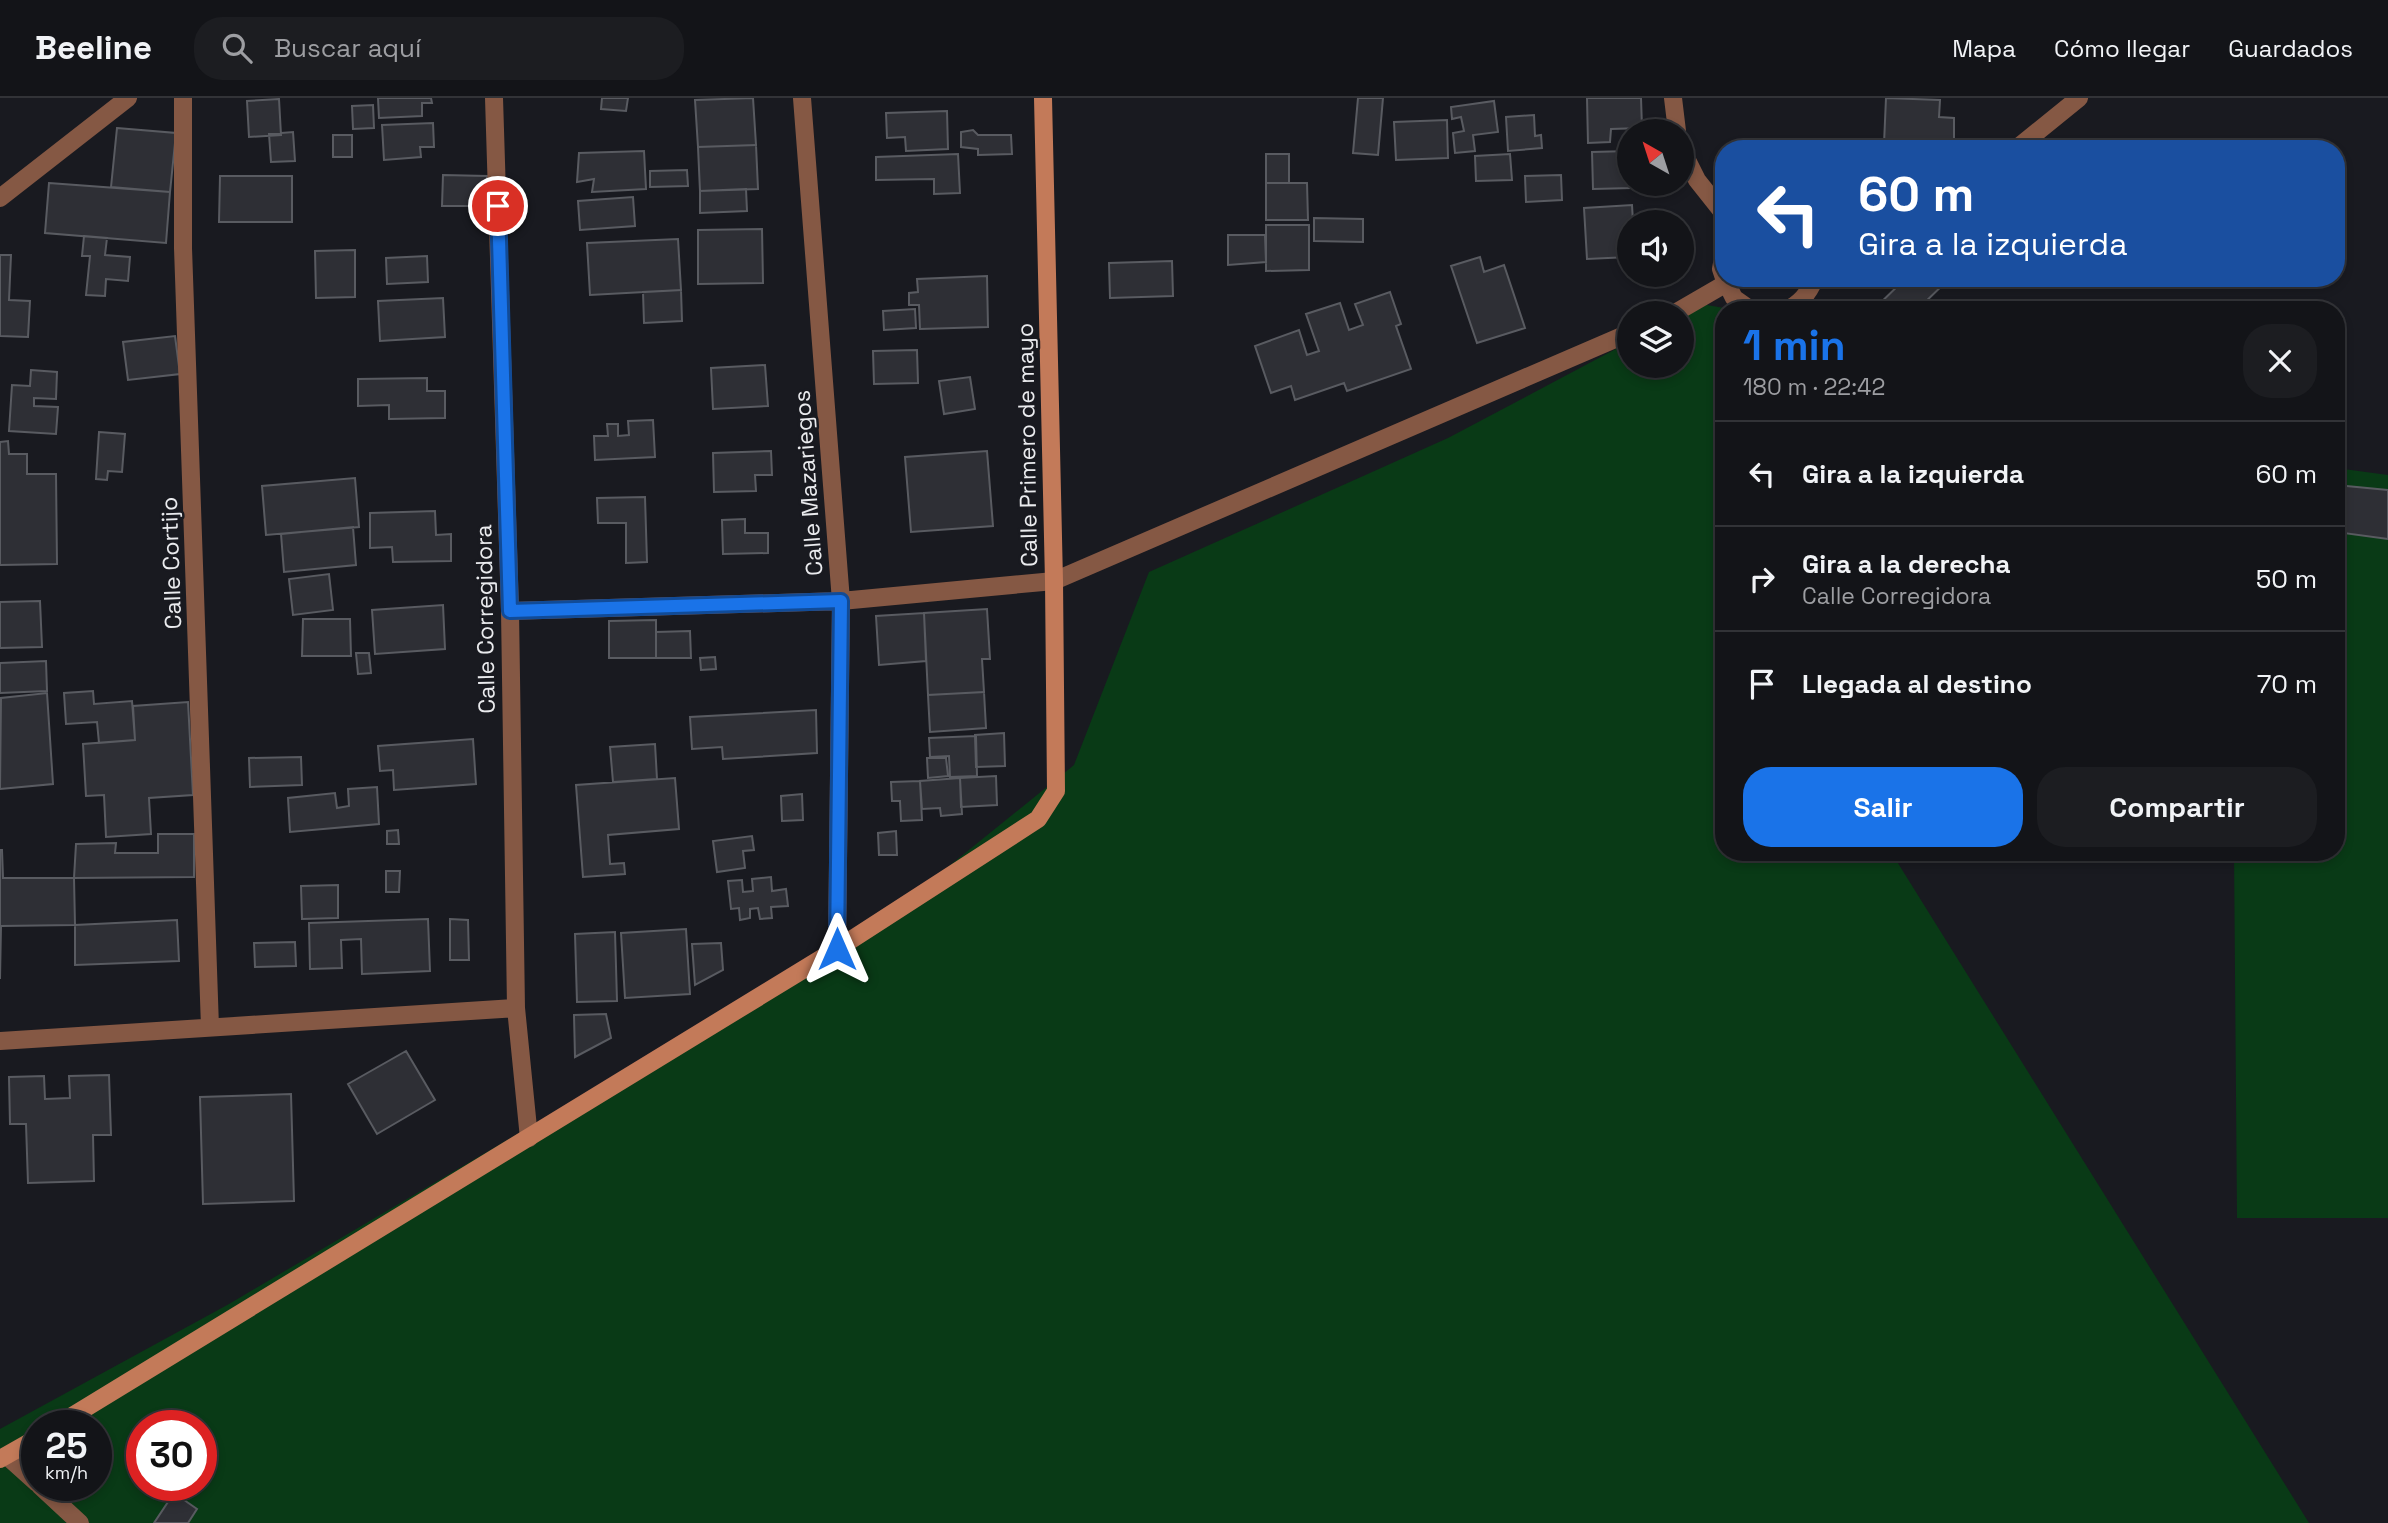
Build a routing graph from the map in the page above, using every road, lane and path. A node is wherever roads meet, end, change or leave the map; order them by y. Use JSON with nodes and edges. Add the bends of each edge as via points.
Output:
{"nodes":[{"id":1,"x":128,"y":98,"type":"edge"},
{"id":2,"x":183,"y":98,"type":"edge"},
{"id":3,"x":494,"y":98,"type":"edge"},
{"id":4,"x":802,"y":98,"type":"edge"},
{"id":5,"x":1043,"y":98,"type":"edge"},
{"id":6,"x":1673,"y":98,"type":"edge"},
{"id":7,"x":2079,"y":98,"type":"edge"},
{"id":8,"x":1676,"y":119,"type":"edge"},
{"id":9,"x":2027,"y":140,"type":"edge"},
{"id":10,"x":1694,"y":172,"type":"edge"},
{"id":11,"x":0,"y":198,"type":"edge"},
{"id":12,"x":1715,"y":202,"type":"edge"},
{"id":13,"x":1715,"y":286,"type":"edge"},
{"id":14,"x":1728,"y":287,"type":"edge"},
{"id":15,"x":1810,"y":287,"type":"edge"},
{"id":16,"x":1693,"y":301,"type":"edge"},
{"id":17,"x":1738,"y":301,"type":"edge"},
{"id":18,"x":1799,"y":301,"type":"edge"},
{"id":19,"x":1617,"y":338,"type":"edge"},
{"id":20,"x":1054,"y":581,"type":"junction"},
{"id":21,"x":841,"y":601,"type":"junction"},
{"id":22,"x":510,"y":611,"type":"junction"},
{"id":23,"x":837,"y":949,"type":"junction"},
{"id":24,"x":516,"y":1007,"type":"junction"},
{"id":25,"x":209,"y":1027,"type":"junction"},
{"id":26,"x":0,"y":1041,"type":"edge"},
{"id":27,"x":529,"y":1138,"type":"junction"},
{"id":28,"x":82,"y":1410,"type":"edge"},
{"id":29,"x":21,"y":1448,"type":"edge"},
{"id":30,"x":4,"y":1458,"type":"edge"},
{"id":31,"x":21,"y":1471,"type":"edge"},
{"id":32,"x":56,"y":1501,"type":"edge"},
{"id":33,"x":80,"y":1523,"type":"edge"}],
"edges":[{"from":1,"to":11,"type":"street"},
{"from":2,"to":25,"type":"street","name":"Calle Cortijo","via":[[183,248]]},
{"from":3,"to":22,"type":"street","name":"Calle Corregidora"},
{"from":4,"to":21,"type":"street","name":"Calle Mazariegos"},
{"from":5,"to":20,"type":"street","name":"Calle Primero de mayo"},
{"from":6,"to":8,"type":"street"},
{"from":7,"to":9,"type":"street"},
{"from":10,"to":12,"type":"street"},
{"from":13,"to":16,"type":"street"},
{"from":14,"to":17,"type":"street"},
{"from":15,"to":18,"type":"street"},
{"from":19,"to":20,"type":"street"},
{"from":20,"to":21,"type":"street"},
{"from":20,"to":23,"type":"street","name":"Calle Primero de mayo","via":[[1056,791],[1038,819]]},
{"from":21,"to":22,"type":"street"},
{"from":21,"to":23,"type":"street","name":"Calle Mazariegos"},
{"from":22,"to":24,"type":"street","name":"Calle Corregidora"},
{"from":23,"to":27,"type":"street"},
{"from":24,"to":25,"type":"street"},
{"from":24,"to":27,"type":"street","name":"Calle Corregidora"},
{"from":25,"to":26,"type":"street"},
{"from":27,"to":28,"type":"street"},
{"from":29,"to":30,"type":"street"},
{"from":30,"to":31,"type":"street"},
{"from":32,"to":33,"type":"street"}]}
